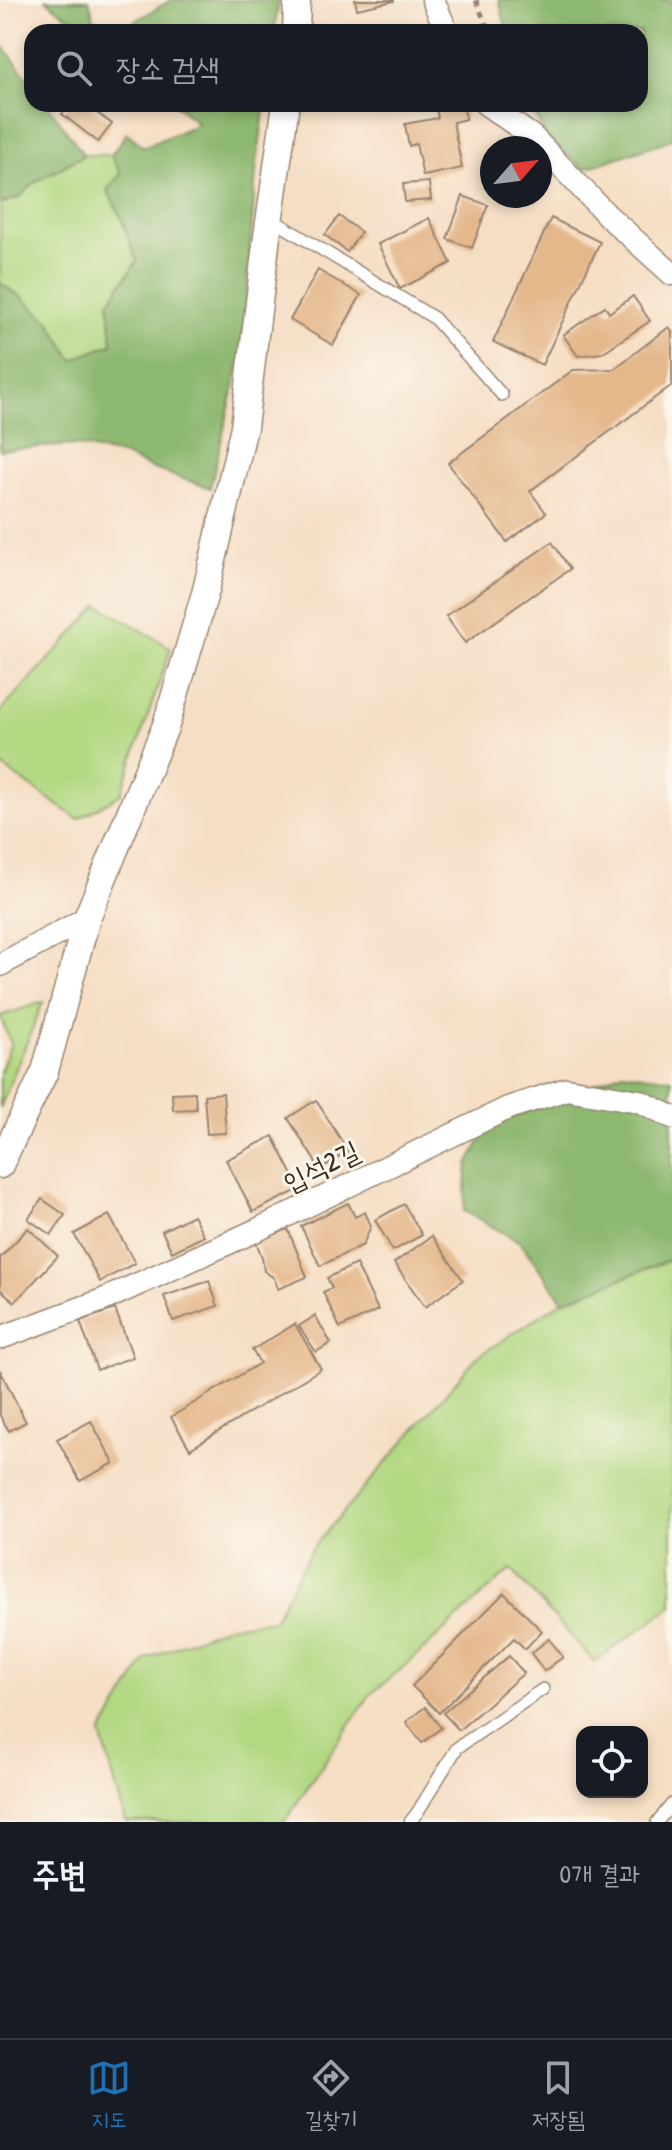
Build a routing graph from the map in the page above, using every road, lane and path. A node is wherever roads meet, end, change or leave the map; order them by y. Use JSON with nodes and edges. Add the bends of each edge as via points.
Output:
{"nodes":[{"id":1,"x":297,"y":0,"type":"edge"},
{"id":2,"x":433,"y":0,"type":"edge"},
{"id":3,"x":476,"y":0,"type":"edge"},
{"id":4,"x":296,"y":24,"type":"edge"},
{"id":5,"x":444,"y":24,"type":"edge"},
{"id":6,"x":486,"y":24,"type":"edge"},
{"id":7,"x":285,"y":112,"type":"edge"},
{"id":8,"x":497,"y":112,"type":"edge"},
{"id":9,"x":269,"y":218,"type":"junction"},
{"id":10,"x":672,"y":274,"type":"edge"},
{"id":11,"x":502,"y":395,"type":"dead end"},
{"id":12,"x":87,"y":918,"type":"junction"},
{"id":13,"x":0,"y":965,"type":"edge"},
{"id":14,"x":672,"y":1117,"type":"edge"},
{"id":15,"x":0,"y":1165,"type":"edge"},
{"id":16,"x":0,"y":1338,"type":"edge"},
{"id":17,"x":543,"y":1689,"type":"dead end"},
{"id":18,"x":672,"y":1804,"type":"edge"},
{"id":19,"x":410,"y":1822,"type":"edge"},
{"id":20,"x":657,"y":1822,"type":"edge"}],
"edges":[{"from":1,"to":4,"type":"street"},
{"from":2,"to":5,"type":"street"},
{"from":3,"to":6,"type":"path"},
{"from":7,"to":9,"type":"street"},
{"from":8,"to":10,"type":"street","via":[[533,137]]},
{"from":9,"to":11,"type":"lane","via":[[434,318]]},
{"from":9,"to":12,"type":"street","via":[[244,427],[206,590],[166,725]]},
{"from":12,"to":13,"type":"street"},
{"from":12,"to":15,"type":"street","via":[[45,1071]]},
{"from":14,"to":16,"type":"street","name":"입석2길","via":[[639,1101],[567,1089],[523,1103],[103,1300]]},
{"from":17,"to":19,"type":"lane","via":[[457,1748]]},
{"from":18,"to":20,"type":"lane"}]}
